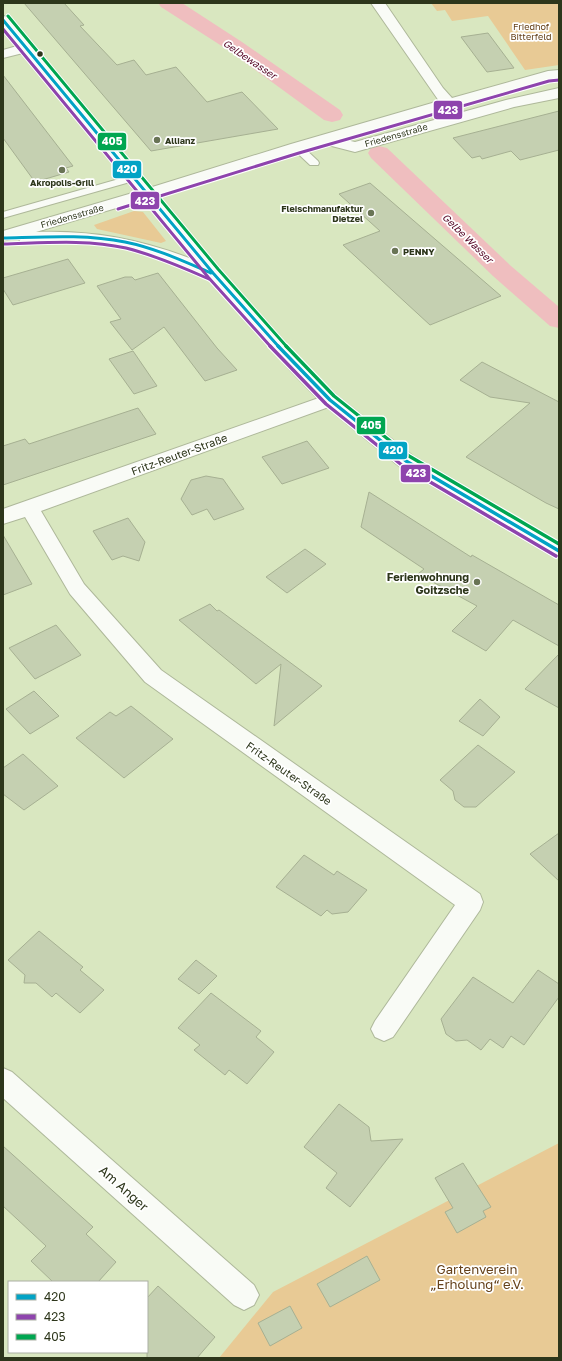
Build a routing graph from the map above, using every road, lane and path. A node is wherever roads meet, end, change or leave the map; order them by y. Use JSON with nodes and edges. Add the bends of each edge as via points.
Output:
{"nodes":[{"id":1,"x":378,"y":3,"type":"edge"},
{"id":2,"x":3,"y":20,"type":"edge"},
{"id":3,"x":27,"y":48,"type":"junction"},
{"id":4,"x":3,"y":54,"type":"edge"},
{"id":5,"x":559,"y":74,"type":"edge"},
{"id":6,"x":559,"y":93,"type":"edge"},
{"id":7,"x":450,"y":104,"type":"junction"},
{"id":8,"x":325,"y":139,"type":"junction"},
{"id":9,"x":297,"y":147,"type":"junction"},
{"id":10,"x":314,"y":163,"type":"dead end"},
{"id":11,"x":133,"y":178,"type":"junction"},
{"id":12,"x":146,"y":194,"type":"junction"},
{"id":13,"x":3,"y":215,"type":"edge"},
{"id":14,"x":3,"y":237,"type":"edge"},
{"id":15,"x":213,"y":273,"type":"junction"},
{"id":16,"x":330,"y":400,"type":"junction"},
{"id":17,"x":29,"y":508,"type":"junction"},
{"id":18,"x":3,"y":516,"type":"edge"},
{"id":19,"x":559,"y":551,"type":"edge"},
{"id":20,"x":384,"y":1029,"type":"dead end"},
{"id":21,"x":3,"y":1081,"type":"edge"},
{"id":22,"x":244,"y":1295,"type":"dead end"}],
"edges":[{"from":1,"to":7,"type":"street","via":[[438,92]]},
{"from":2,"to":3,"type":"street"},
{"from":3,"to":4,"type":"street"},
{"from":3,"to":11,"type":"street"},
{"from":5,"to":7,"type":"street","name":"Friedensstraße"},
{"from":6,"to":8,"type":"street","name":"Friedensstraße","via":[[511,103],[355,147]]},
{"from":7,"to":8,"type":"street","name":"Friedensstraße"},
{"from":8,"to":9,"type":"street","name":"Friedensstraße"},
{"from":9,"to":10,"type":"lane"},
{"from":9,"to":12,"type":"street","name":"Friedensstraße"},
{"from":11,"to":12,"type":"street"},
{"from":11,"to":13,"type":"lane","name":"Friedensstraße"},
{"from":12,"to":14,"type":"street","name":"Friedensstraße"},
{"from":12,"to":15,"type":"street"},
{"from":14,"to":15,"type":"street","via":[[71,236],[114,240]]},
{"from":15,"to":16,"type":"street"},
{"from":16,"to":17,"type":"street","name":"Fritz-Reuter-Straße"},
{"from":16,"to":19,"type":"street","via":[[406,461]]},
{"from":17,"to":18,"type":"street","name":"Fritz-Reuter-Straße"},
{"from":17,"to":20,"type":"street","name":"Fritz-Reuter-Straße","via":[[77,588],[152,676],[471,902]]},
{"from":21,"to":22,"type":"street","name":"Am Anger"}]}
